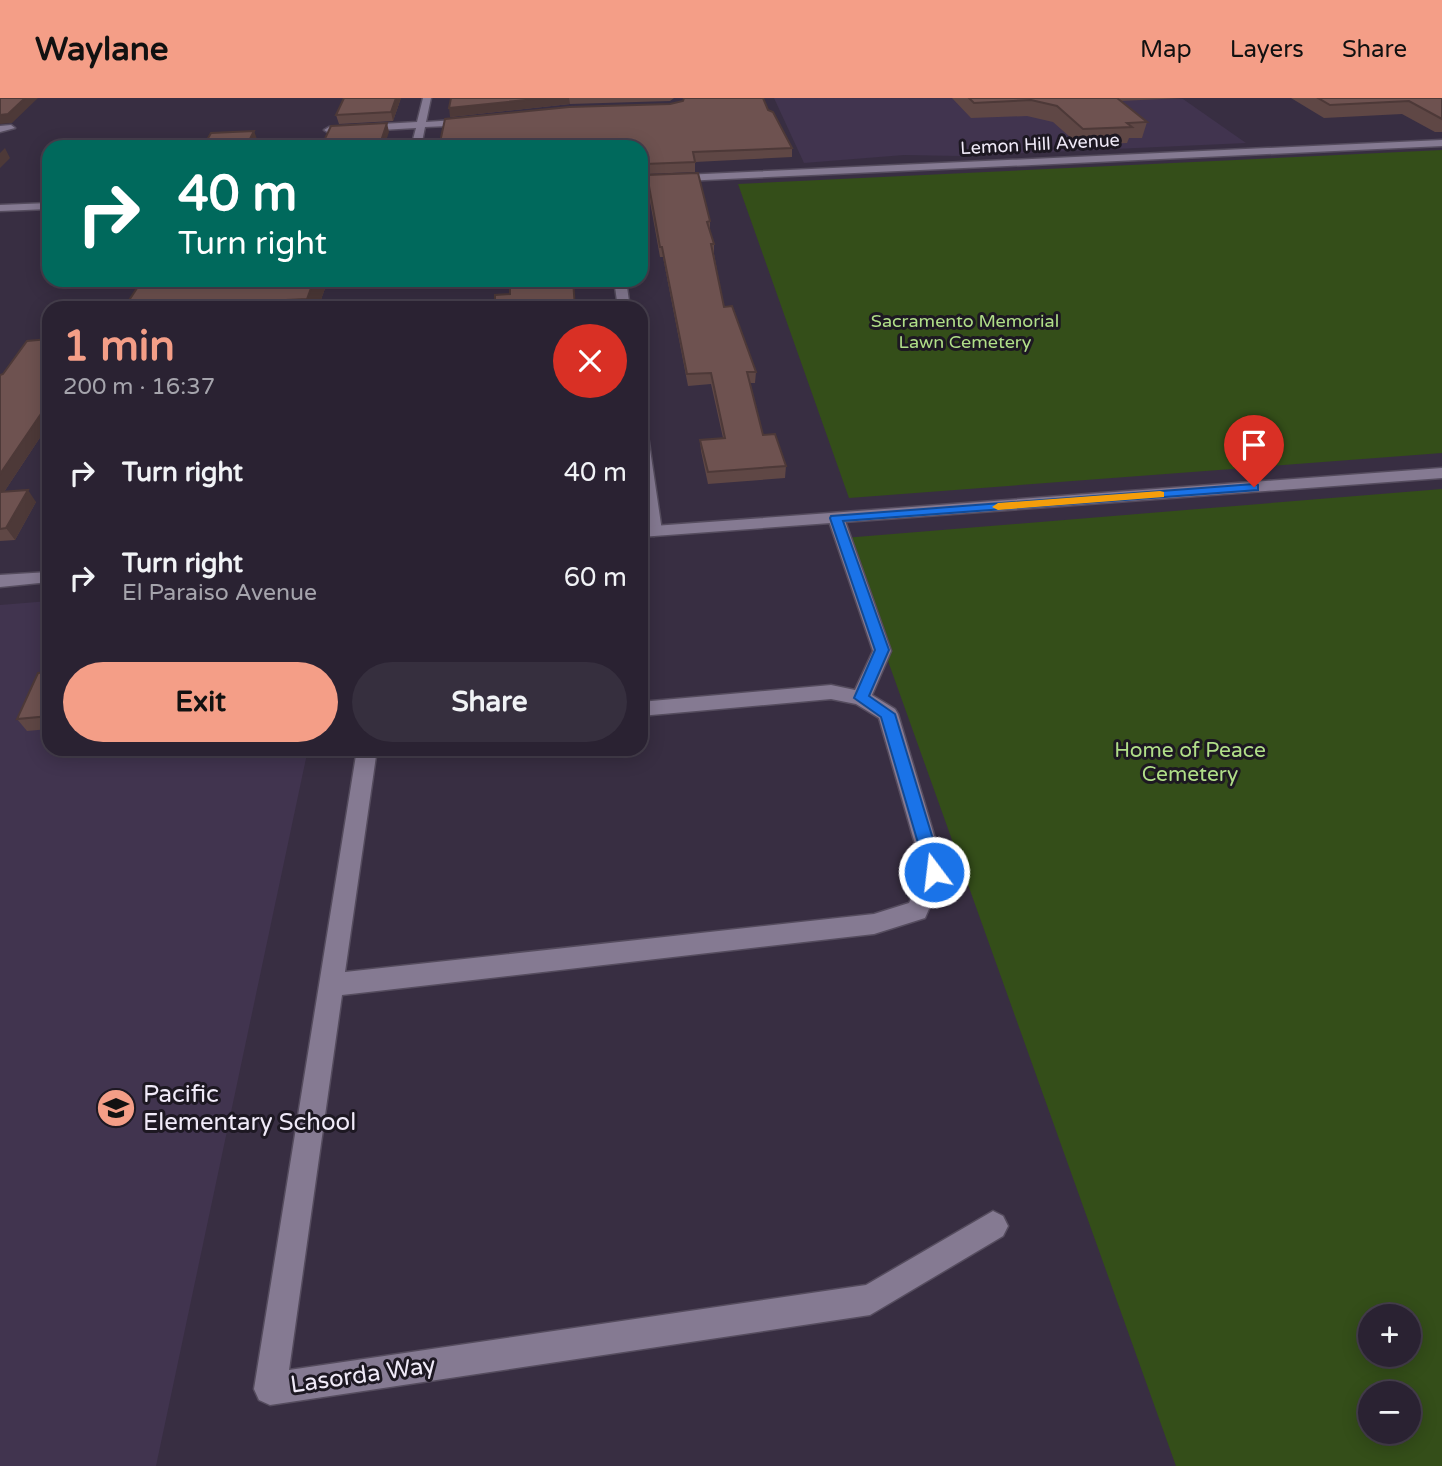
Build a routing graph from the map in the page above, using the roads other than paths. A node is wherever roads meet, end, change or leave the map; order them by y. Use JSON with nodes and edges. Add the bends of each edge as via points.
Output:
{"nodes":[{"id":1,"x":427,"y":98,"type":"edge"},
{"id":2,"x":482,"y":121,"type":"edge"},
{"id":3,"x":420,"y":126,"type":"junction"},
{"id":4,"x":11,"y":128,"type":"edge"},
{"id":5,"x":0,"y":129,"type":"edge"},
{"id":6,"x":329,"y":130,"type":"edge"},
{"id":7,"x":417,"y":140,"type":"edge"},
{"id":8,"x":1442,"y":143,"type":"edge"},
{"id":9,"x":648,"y":180,"type":"edge"},
{"id":10,"x":42,"y":206,"type":"edge"},
{"id":11,"x":0,"y":208,"type":"edge"},
{"id":12,"x":1442,"y":473,"type":"edge"},
{"id":13,"x":836,"y":518,"type":"junction"},
{"id":14,"x":648,"y":531,"type":"edge"},
{"id":15,"x":42,"y":578,"type":"edge"},
{"id":16,"x":0,"y":581,"type":"edge"},
{"id":17,"x":861,"y":698,"type":"junction"},
{"id":18,"x":648,"y":708,"type":"edge"},
{"id":19,"x":366,"y":756,"type":"edge"},
{"id":20,"x":331,"y":985,"type":"junction"},
{"id":21,"x":993,"y":1226,"type":"dead end"}],
"edges":[{"from":1,"to":3,"type":"street"},
{"from":2,"to":3,"type":"street"},
{"from":3,"to":6,"type":"street"},
{"from":3,"to":7,"type":"street"},
{"from":4,"to":5,"type":"street"},
{"from":8,"to":9,"type":"street","name":"Lemon Hill Avenue"},
{"from":10,"to":11,"type":"street"},
{"from":12,"to":13,"type":"street"},
{"from":13,"to":14,"type":"street"},
{"from":13,"to":17,"type":"street","via":[[882,650]]},
{"from":15,"to":16,"type":"street"},
{"from":17,"to":18,"type":"street","via":[[831,692]]},
{"from":17,"to":20,"type":"street","via":[[888,714],[934,872],[917,912],[874,923]]},
{"from":19,"to":20,"type":"street","name":"Lasorda Way"},
{"from":20,"to":21,"type":"street","name":"Lasorda Way","via":[[271,1389],[870,1300]]}]}
